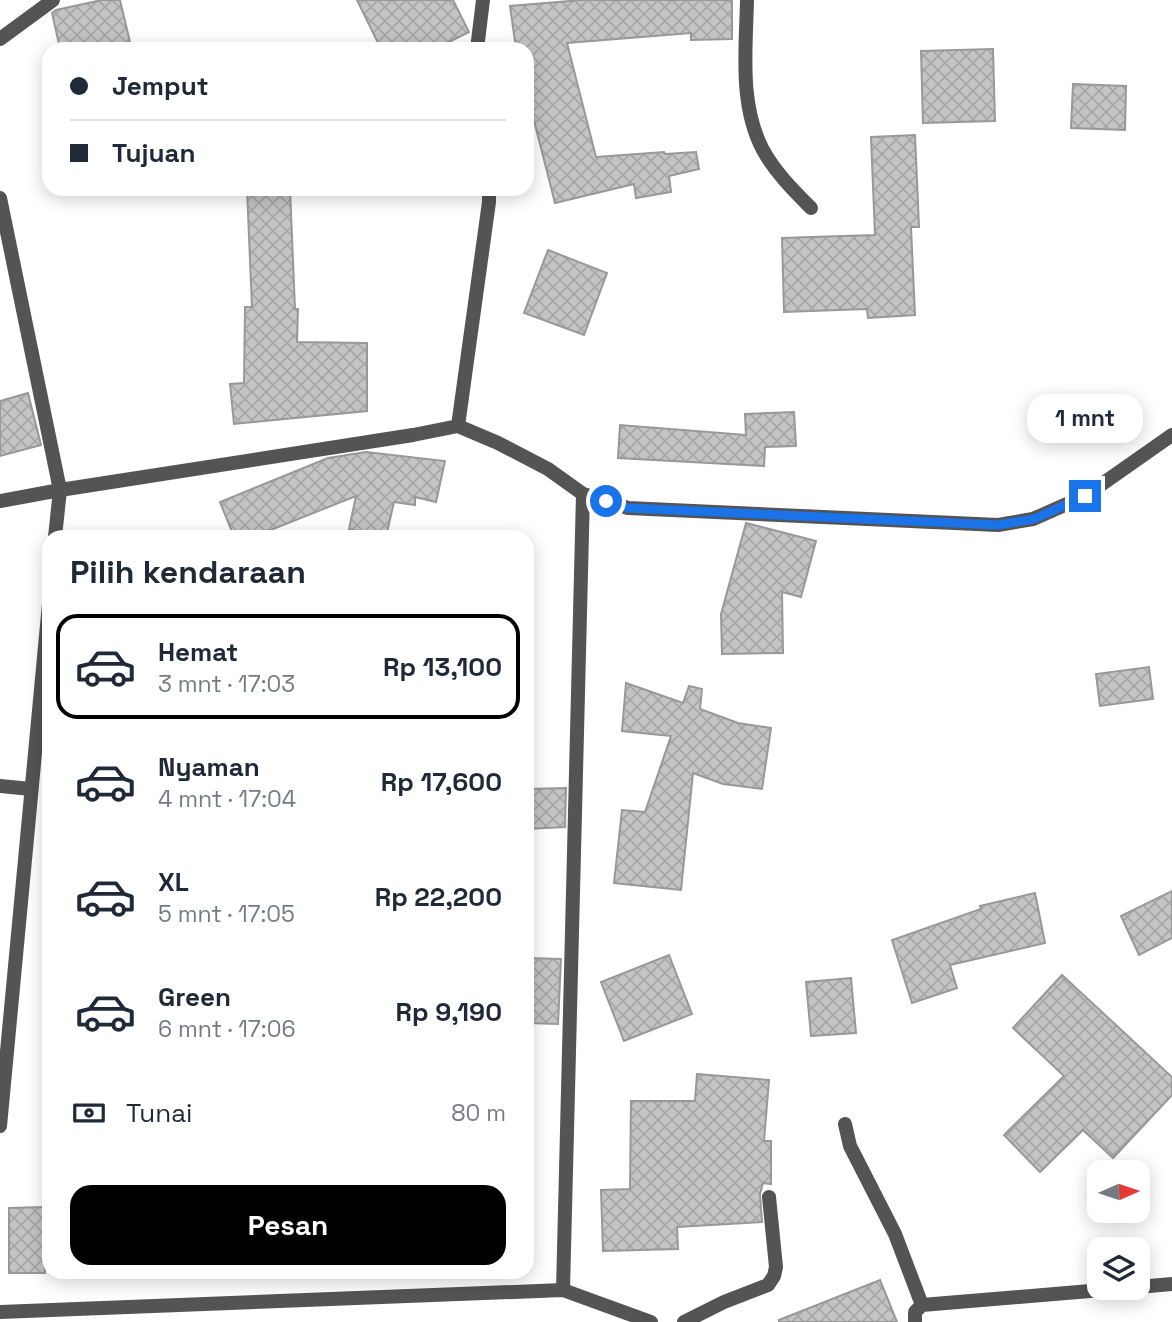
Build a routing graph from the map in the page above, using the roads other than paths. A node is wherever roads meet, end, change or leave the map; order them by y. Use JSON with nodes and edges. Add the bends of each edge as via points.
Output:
{"nodes":[{"id":1,"x":52,"y":0,"type":"edge"},
{"id":2,"x":483,"y":0,"type":"edge"},
{"id":3,"x":747,"y":0,"type":"edge"},
{"id":4,"x":30,"y":7,"type":"edge"},
{"id":5,"x":0,"y":39,"type":"edge"},
{"id":6,"x":478,"y":42,"type":"edge"},
{"id":7,"x":489,"y":196,"type":"edge"},
{"id":8,"x":0,"y":198,"type":"edge"},
{"id":9,"x":811,"y":208,"type":"dead end"},
{"id":10,"x":458,"y":426,"type":"junction"},
{"id":11,"x":1172,"y":435,"type":"edge"},
{"id":12,"x":60,"y":489,"type":"junction"},
{"id":13,"x":583,"y":494,"type":"junction"},
{"id":14,"x":0,"y":501,"type":"edge"},
{"id":15,"x":56,"y":530,"type":"edge"},
{"id":16,"x":42,"y":676,"type":"edge"},
{"id":17,"x":0,"y":786,"type":"edge"},
{"id":18,"x":31,"y":789,"type":"junction"},
{"id":19,"x":845,"y":1124,"type":"dead end"},
{"id":20,"x":0,"y":1126,"type":"edge"},
{"id":21,"x":769,"y":1197,"type":"dead end"},
{"id":22,"x":1172,"y":1284,"type":"edge"},
{"id":23,"x":1150,"y":1286,"type":"edge"},
{"id":24,"x":563,"y":1290,"type":"junction"},
{"id":25,"x":1087,"y":1291,"type":"edge"},
{"id":26,"x":922,"y":1305,"type":"junction"},
{"id":27,"x":0,"y":1312,"type":"edge"},
{"id":28,"x":652,"y":1322,"type":"edge"},
{"id":29,"x":684,"y":1322,"type":"edge"},
{"id":30,"x":915,"y":1322,"type":"edge"}],
"edges":[{"from":1,"to":4,"type":"street"},
{"from":2,"to":6,"type":"street"},
{"from":3,"to":9,"type":"street","via":[[748,108],[762,149]]},
{"from":4,"to":5,"type":"street"},
{"from":7,"to":10,"type":"street"},
{"from":8,"to":12,"type":"street"},
{"from":10,"to":12,"type":"street"},
{"from":10,"to":13,"type":"street","via":[[548,469]]},
{"from":11,"to":13,"type":"street","via":[[1085,496],[1034,519],[998,525],[628,508]]},
{"from":12,"to":14,"type":"street"},
{"from":12,"to":15,"type":"street"},
{"from":13,"to":24,"type":"street"},
{"from":16,"to":18,"type":"street"},
{"from":17,"to":18,"type":"street"},
{"from":18,"to":20,"type":"street"},
{"from":19,"to":26,"type":"street","via":[[850,1146],[899,1242]]},
{"from":21,"to":29,"type":"street","via":[[776,1267],[768,1285]]},
{"from":22,"to":23,"type":"street"},
{"from":24,"to":27,"type":"street"},
{"from":24,"to":28,"type":"street"},
{"from":25,"to":26,"type":"street"},
{"from":26,"to":30,"type":"street","via":[[915,1312]]}]}
